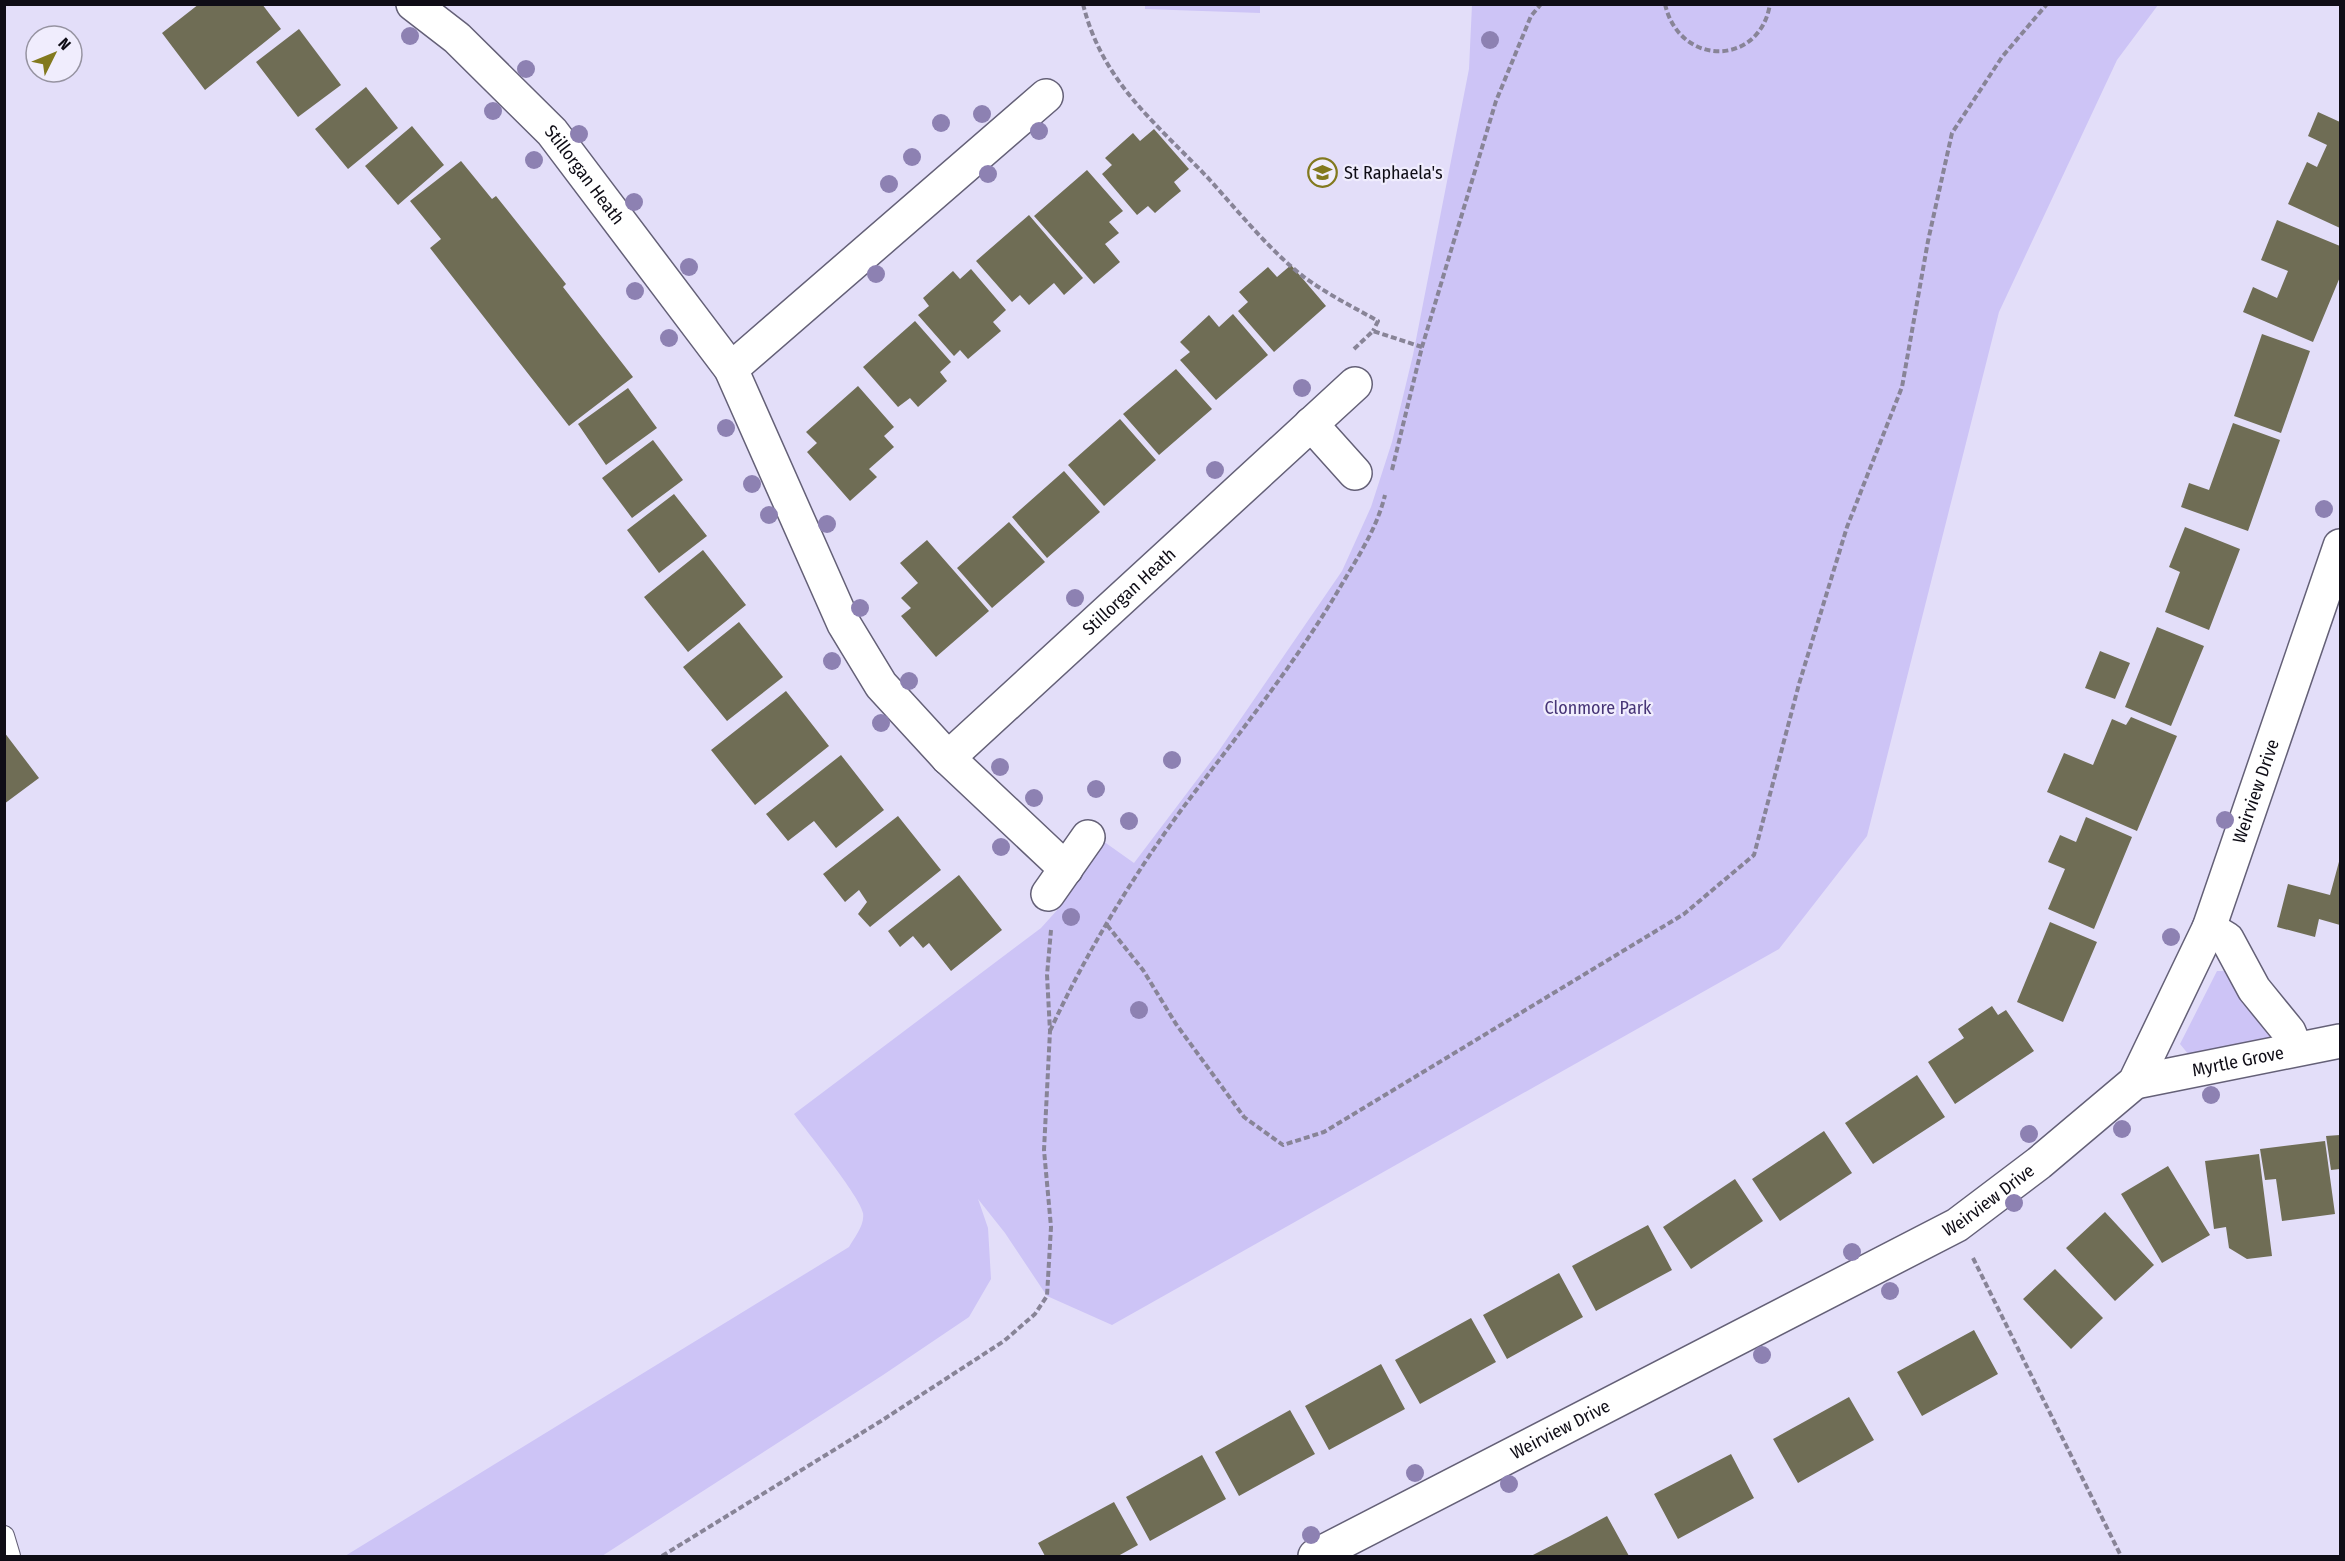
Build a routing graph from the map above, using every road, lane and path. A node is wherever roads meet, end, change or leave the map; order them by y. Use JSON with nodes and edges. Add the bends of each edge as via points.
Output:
{"nodes":[{"id":1,"x":413,"y":4,"type":"edge"},
{"id":2,"x":1083,"y":4,"type":"edge"},
{"id":3,"x":1541,"y":4,"type":"edge"},
{"id":4,"x":1665,"y":4,"type":"edge"},
{"id":5,"x":1770,"y":4,"type":"edge"},
{"id":6,"x":2047,"y":4,"type":"edge"},
{"id":7,"x":1046,"y":96,"type":"dead end"},
{"id":8,"x":1373,"y":331,"type":"dead end"},
{"id":9,"x":731,"y":369,"type":"junction"},
{"id":10,"x":1355,"y":384,"type":"dead end"},
{"id":11,"x":1311,"y":424,"type":"junction"},
{"id":12,"x":1391,"y":471,"type":"dead end"},
{"id":13,"x":1356,"y":472,"type":"dead end"},
{"id":14,"x":1386,"y":491,"type":"dead end"},
{"id":15,"x":2340,"y":546,"type":"edge"},
{"id":16,"x":948,"y":758,"type":"junction"},
{"id":17,"x":1088,"y":837,"type":"dead end"},
{"id":18,"x":1057,"y":882,"type":"junction"},
{"id":19,"x":1107,"y":925,"type":"junction"},
{"id":20,"x":2209,"y":928,"type":"junction"},
{"id":21,"x":1050,"y":1031,"type":"junction"},
{"id":22,"x":2340,"y":1041,"type":"edge"},
{"id":23,"x":2296,"y":1049,"type":"junction"},
{"id":24,"x":2135,"y":1082,"type":"junction"},
{"id":25,"x":1957,"y":1225,"type":"junction"},
{"id":26,"x":4,"y":1536,"type":"edge"},
{"id":27,"x":10,"y":1557,"type":"edge"},
{"id":28,"x":663,"y":1557,"type":"edge"},
{"id":29,"x":1314,"y":1557,"type":"edge"},
{"id":30,"x":2121,"y":1557,"type":"edge"}],
"edges":[{"from":1,"to":9,"type":"street","name":"Stillorgan Heath","via":[[457,38],[552,132]]},
{"from":2,"to":8,"type":"path","via":[[1098,50],[1120,85],[1302,275],[1378,321]]},
{"from":3,"to":12,"type":"path","via":[[1531,16],[1496,101],[1422,347]]},
{"from":4,"to":5,"type":"path","via":[[1668,19],[1678,34],[1693,46],[1729,51],[1746,44],[1760,31]]},
{"from":6,"to":19,"type":"path","via":[[2002,57],[1952,133],[1902,387],[1847,527],[1799,684],[1754,855],[1684,914],[1324,1132],[1283,1145],[1245,1117]]},
{"from":7,"to":9,"type":"street"},
{"from":9,"to":16,"type":"street","name":"Stillorgan Heath","via":[[844,624],[881,685]]},
{"from":10,"to":11,"type":"street","name":"Stillorgan Heath"},
{"from":11,"to":13,"type":"street"},
{"from":11,"to":16,"type":"street","name":"Stillorgan Heath"},
{"from":14,"to":19,"type":"path","via":[[1373,533],[1321,621],[1179,814]]},
{"from":15,"to":20,"type":"street","name":"Weirview Drive"},
{"from":16,"to":18,"type":"street","name":"Stillorgan Heath"},
{"from":17,"to":18,"type":"street"},
{"from":18,"to":21,"type":"path","via":[[1035,906],[1052,932],[1047,975]]},
{"from":19,"to":21,"type":"path","via":[[1075,977]]},
{"from":20,"to":23,"type":"street","via":[[2227,939],[2254,989],[2289,1032]]},
{"from":20,"to":24,"type":"street","name":"Weirview Drive"},
{"from":21,"to":28,"type":"path","via":[[1044,1150],[1051,1227],[1047,1296],[1035,1314],[1004,1341]]},
{"from":22,"to":23,"type":"street","name":"Myrtle Grove"},
{"from":23,"to":24,"type":"street","name":"Myrtle Grove"},
{"from":24,"to":25,"type":"street","name":"Weirview Drive","via":[[2039,1163]]},
{"from":25,"to":29,"type":"street","name":"Weirview Drive"},
{"from":25,"to":30,"type":"path"},
{"from":26,"to":27,"type":"lane"}]}
